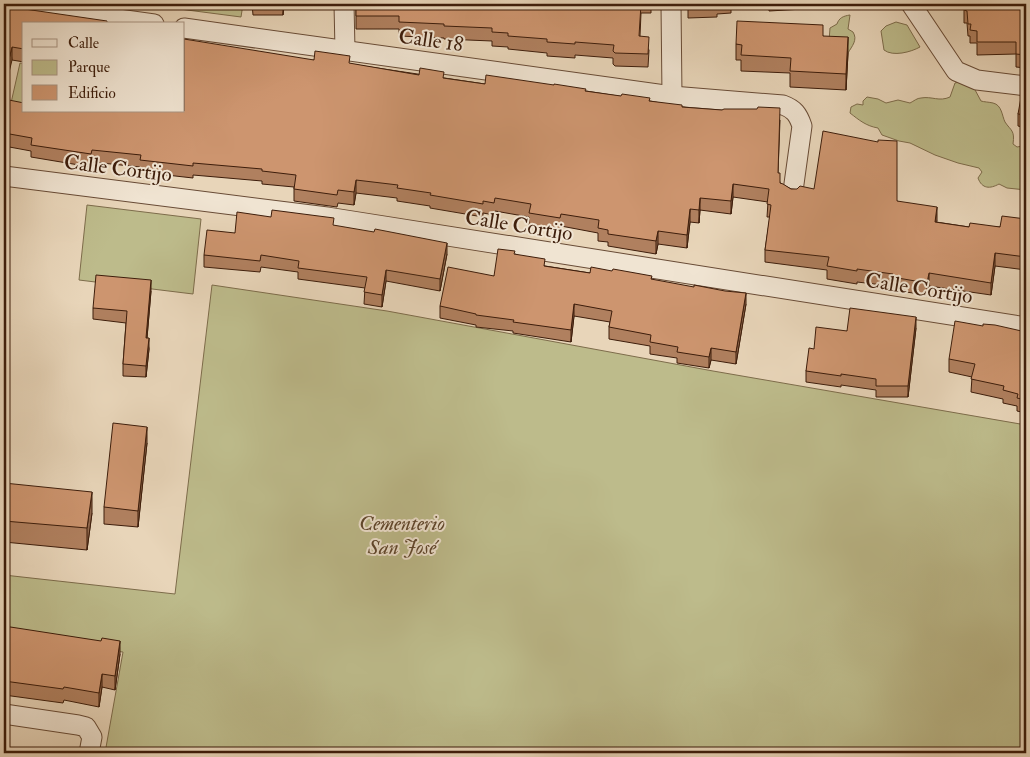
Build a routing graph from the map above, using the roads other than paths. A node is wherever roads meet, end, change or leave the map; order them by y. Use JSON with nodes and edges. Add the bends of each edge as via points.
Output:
{"nodes":[{"id":1,"x":11,"y":4,"type":"edge"},
{"id":2,"x":344,"y":4,"type":"edge"},
{"id":3,"x":671,"y":4,"type":"edge"},
{"id":4,"x":911,"y":4,"type":"edge"},
{"id":5,"x":140,"y":22,"type":"edge"},
{"id":6,"x":185,"y":28,"type":"edge"},
{"id":7,"x":345,"y":50,"type":"junction"},
{"id":8,"x":1026,"y":86,"type":"edge"},
{"id":9,"x":672,"y":96,"type":"junction"},
{"id":10,"x":4,"y":176,"type":"edge"},
{"id":11,"x":793,"y":191,"type":"edge"},
{"id":12,"x":1026,"y":327,"type":"edge"},
{"id":13,"x":4,"y":714,"type":"edge"},
{"id":14,"x":89,"y":753,"type":"edge"}],
"edges":[{"from":1,"to":5,"type":"street"},
{"from":2,"to":7,"type":"street"},
{"from":3,"to":9,"type":"street"},
{"from":4,"to":8,"type":"street","via":[[956,71],[976,80]]},
{"from":6,"to":7,"type":"street","name":"Calle 18"},
{"from":7,"to":9,"type":"street","name":"Calle 18"},
{"from":9,"to":11,"type":"street","name":"Calle 18","via":[[783,105],[792,109],[802,126]]},
{"from":10,"to":12,"type":"street","name":"Calle Cortijo","via":[[327,217]]},
{"from":13,"to":14,"type":"street","via":[[68,723],[89,730],[92,737]]}]}
